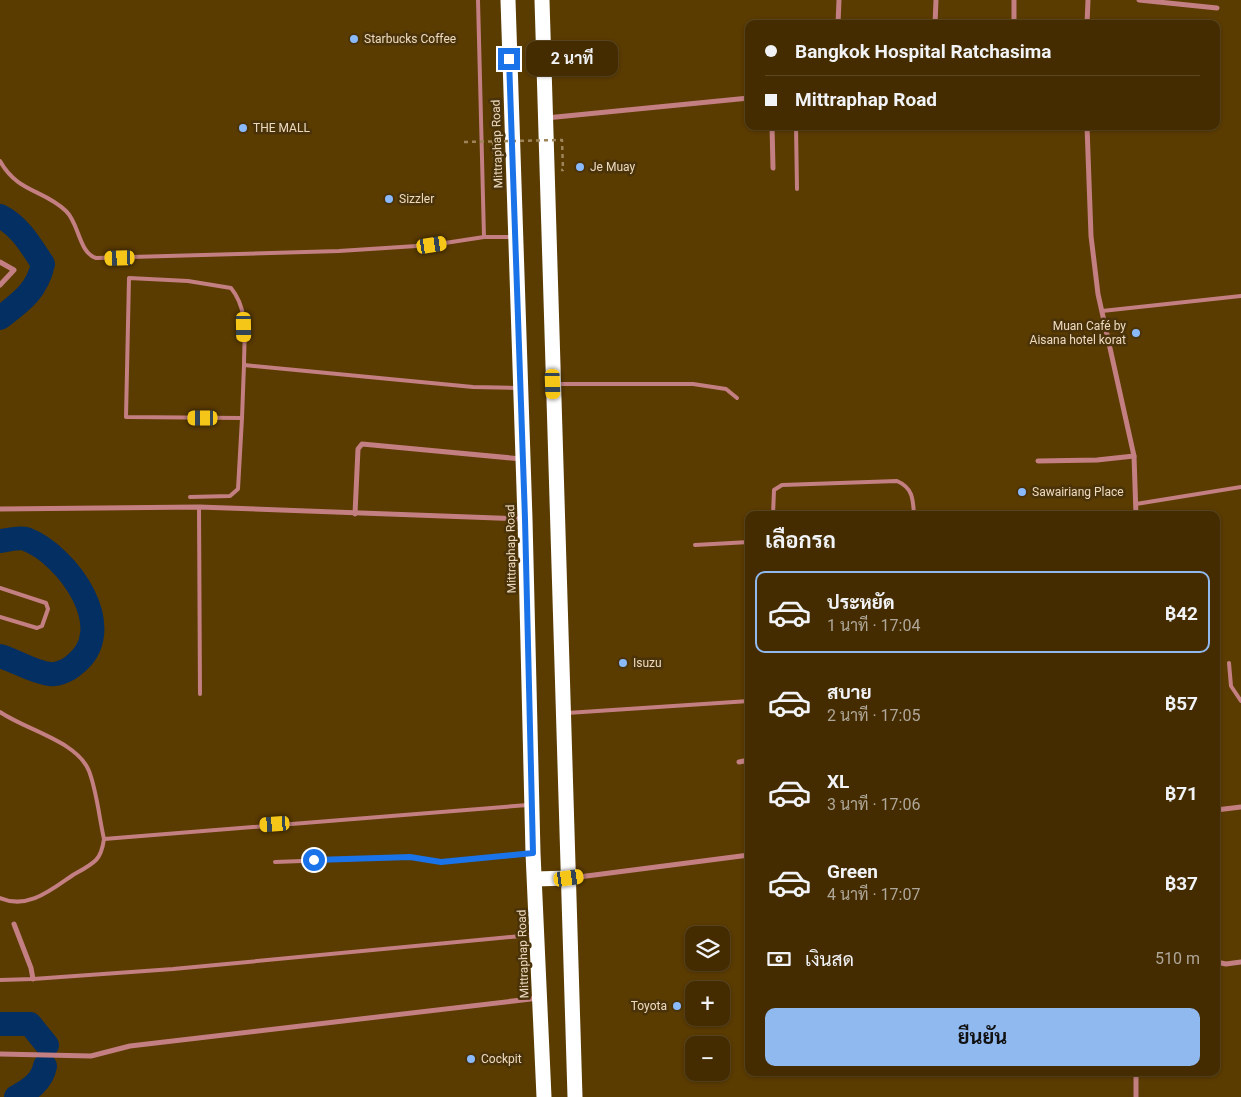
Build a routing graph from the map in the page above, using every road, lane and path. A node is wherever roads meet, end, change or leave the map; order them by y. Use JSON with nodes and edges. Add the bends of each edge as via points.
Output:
{"nodes":[{"id":1,"x":478,"y":0,"type":"edge"},
{"id":2,"x":508,"y":0,"type":"edge"},
{"id":3,"x":542,"y":0,"type":"edge"},
{"id":4,"x":839,"y":0,"type":"edge"},
{"id":5,"x":936,"y":0,"type":"edge"},
{"id":6,"x":1014,"y":0,"type":"edge"},
{"id":7,"x":1088,"y":0,"type":"edge"},
{"id":8,"x":1139,"y":0,"type":"edge"},
{"id":9,"x":1217,"y":8,"type":"dead end"},
{"id":10,"x":838,"y":20,"type":"edge"},
{"id":11,"x":935,"y":20,"type":"edge"},
{"id":12,"x":1014,"y":20,"type":"edge"},
{"id":13,"x":1087,"y":20,"type":"edge"},
{"id":14,"x":745,"y":98,"type":"edge"},
{"id":15,"x":546,"y":118,"type":"junction"},
{"id":16,"x":772,"y":130,"type":"edge"},
{"id":17,"x":796,"y":130,"type":"edge"},
{"id":18,"x":1087,"y":130,"type":"edge"},
{"id":19,"x":464,"y":142,"type":"dead end"},
{"id":20,"x":493,"y":142,"type":"junction"},
{"id":21,"x":0,"y":161,"type":"edge"},
{"id":22,"x":773,"y":168,"type":"dead end"},
{"id":23,"x":564,"y":170,"type":"dead end"},
{"id":24,"x":495,"y":175,"type":"dead end"},
{"id":25,"x":797,"y":189,"type":"dead end"},
{"id":26,"x":484,"y":237,"type":"junction"},
{"id":27,"x":514,"y":237,"type":"junction"},
{"id":28,"x":0,"y":262,"type":"edge"},
{"id":29,"x":0,"y":285,"type":"edge"},
{"id":30,"x":1241,"y":296,"type":"edge"},
{"id":31,"x":1102,"y":311,"type":"junction"},
{"id":32,"x":244,"y":365,"type":"junction"},
{"id":33,"x":553,"y":384,"type":"junction"},
{"id":34,"x":521,"y":388,"type":"junction"},
{"id":35,"x":737,"y":398,"type":"dead end"},
{"id":36,"x":242,"y":418,"type":"junction"},
{"id":37,"x":1134,"y":456,"type":"junction"},
{"id":38,"x":523,"y":459,"type":"junction"},
{"id":39,"x":1038,"y":462,"type":"dead end"},
{"id":40,"x":1241,"y":488,"type":"edge"},
{"id":41,"x":190,"y":497,"type":"dead end"},
{"id":42,"x":1136,"y":504,"type":"junction"},
{"id":43,"x":200,"y":507,"type":"junction"},
{"id":44,"x":0,"y":509,"type":"edge"},
{"id":45,"x":773,"y":511,"type":"edge"},
{"id":46,"x":914,"y":511,"type":"edge"},
{"id":47,"x":1136,"y":511,"type":"edge"},
{"id":48,"x":355,"y":514,"type":"junction"},
{"id":49,"x":525,"y":519,"type":"junction"},
{"id":50,"x":745,"y":542,"type":"edge"},
{"id":51,"x":695,"y":545,"type":"dead end"},
{"id":52,"x":0,"y":588,"type":"edge"},
{"id":53,"x":0,"y":617,"type":"edge"},
{"id":54,"x":1229,"y":663,"type":"dead end"},
{"id":55,"x":200,"y":694,"type":"dead end"},
{"id":56,"x":745,"y":701,"type":"edge"},
{"id":57,"x":1241,"y":701,"type":"edge"},
{"id":58,"x":0,"y":712,"type":"edge"},
{"id":59,"x":563,"y":713,"type":"junction"},
{"id":60,"x":745,"y":761,"type":"edge"},
{"id":61,"x":739,"y":762,"type":"dead end"},
{"id":62,"x":532,"y":804,"type":"junction"},
{"id":63,"x":1241,"y":807,"type":"edge"},
{"id":64,"x":1220,"y":810,"type":"edge"},
{"id":65,"x":104,"y":839,"type":"junction"},
{"id":66,"x":533,"y":853,"type":"junction"},
{"id":67,"x":745,"y":856,"type":"edge"},
{"id":68,"x":275,"y":862,"type":"dead end"},
{"id":69,"x":569,"y":878,"type":"junction"},
{"id":70,"x":534,"y":879,"type":"junction"},
{"id":71,"x":0,"y":898,"type":"edge"},
{"id":72,"x":14,"y":924,"type":"dead end"},
{"id":73,"x":537,"y":935,"type":"junction"},
{"id":74,"x":1241,"y":962,"type":"edge"},
{"id":75,"x":1220,"y":963,"type":"edge"},
{"id":76,"x":33,"y":979,"type":"junction"},
{"id":77,"x":0,"y":980,"type":"edge"},
{"id":78,"x":539,"y":998,"type":"junction"},
{"id":79,"x":0,"y":1054,"type":"edge"},
{"id":80,"x":1136,"y":1076,"type":"edge"},
{"id":81,"x":544,"y":1097,"type":"edge"},
{"id":82,"x":575,"y":1097,"type":"edge"},
{"id":83,"x":1136,"y":1097,"type":"edge"}],
"edges":[{"from":1,"to":26,"type":"lane"},
{"from":2,"to":27,"type":"highway","name":"Mittraphap Road"},
{"from":3,"to":15,"type":"highway"},
{"from":4,"to":10,"type":"street"},
{"from":5,"to":11,"type":"street"},
{"from":6,"to":12,"type":"street"},
{"from":7,"to":13,"type":"street"},
{"from":8,"to":9,"type":"street"},
{"from":14,"to":15,"type":"street"},
{"from":15,"to":33,"type":"highway"},
{"from":16,"to":22,"type":"street"},
{"from":17,"to":25,"type":"lane"},
{"from":18,"to":31,"type":"street","via":[[1091,236]]},
{"from":19,"to":20,"type":"path","bridge":true},
{"from":20,"to":23,"type":"path","bridge":true,"via":[[561,140]]},
{"from":20,"to":24,"type":"path"},
{"from":21,"to":26,"type":"lane","via":[[16,182],[64,209],[72,217],[87,252],[96,258],[339,252],[432,245]]},
{"from":26,"to":27,"type":"lane"},
{"from":27,"to":34,"type":"highway","name":"Mittraphap Road"},
{"from":28,"to":29,"type":"street","via":[[14,270]]},
{"from":30,"to":31,"type":"lane"},
{"from":31,"to":37,"type":"street"},
{"from":32,"to":34,"type":"lane","via":[[474,387]]},
{"from":32,"to":36,"type":"lane"},
{"from":32,"to":36,"type":"lane","via":[[243,309],[231,288],[188,281],[129,278],[126,417]]},
{"from":33,"to":35,"type":"lane","via":[[693,384],[726,389]]},
{"from":33,"to":59,"type":"highway"},
{"from":34,"to":38,"type":"highway","name":"Mittraphap Road"},
{"from":36,"to":41,"type":"lane","via":[[238,489],[230,496]]},
{"from":37,"to":39,"type":"street"},
{"from":37,"to":42,"type":"street"},
{"from":38,"to":48,"type":"street","via":[[362,444],[358,449]]},
{"from":38,"to":49,"type":"highway","name":"Mittraphap Road"},
{"from":40,"to":42,"type":"lane"},
{"from":42,"to":47,"type":"street"},
{"from":43,"to":44,"type":"street"},
{"from":43,"to":48,"type":"street"},
{"from":43,"to":55,"type":"lane"},
{"from":45,"to":46,"type":"lane","via":[[774,490],[782,485],[896,481],[909,489]]},
{"from":48,"to":49,"type":"street"},
{"from":49,"to":62,"type":"highway","name":"Mittraphap Road"},
{"from":50,"to":51,"type":"lane"},
{"from":52,"to":53,"type":"lane","via":[[46,603],[48,609],[42,626],[37,628]]},
{"from":54,"to":57,"type":"lane","via":[[1231,686]]},
{"from":56,"to":59,"type":"lane"},
{"from":58,"to":65,"type":"lane","via":[[71,748],[83,760],[89,771]]},
{"from":59,"to":69,"type":"highway"},
{"from":60,"to":61,"type":"street"},
{"from":62,"to":65,"type":"lane"},
{"from":62,"to":66,"type":"highway","name":"Mittraphap Road"},
{"from":63,"to":64,"type":"street"},
{"from":65,"to":71,"type":"lane","via":[[96,860],[37,899],[24,902]]},
{"from":66,"to":68,"type":"lane","via":[[441,862],[410,857]]},
{"from":66,"to":70,"type":"highway","name":"Mittraphap Road"},
{"from":67,"to":69,"type":"street"},
{"from":69,"to":70,"type":"highway"},
{"from":69,"to":82,"type":"highway"},
{"from":70,"to":73,"type":"highway","name":"Mittraphap Road"},
{"from":72,"to":76,"type":"street"},
{"from":73,"to":76,"type":"lane"},
{"from":73,"to":78,"type":"highway","name":"Mittraphap Road"},
{"from":74,"to":75,"type":"street"},
{"from":76,"to":77,"type":"lane"},
{"from":78,"to":79,"type":"street","via":[[130,1046],[92,1056]]},
{"from":78,"to":81,"type":"highway","name":"Mittraphap Road"},
{"from":80,"to":83,"type":"street"}]}
